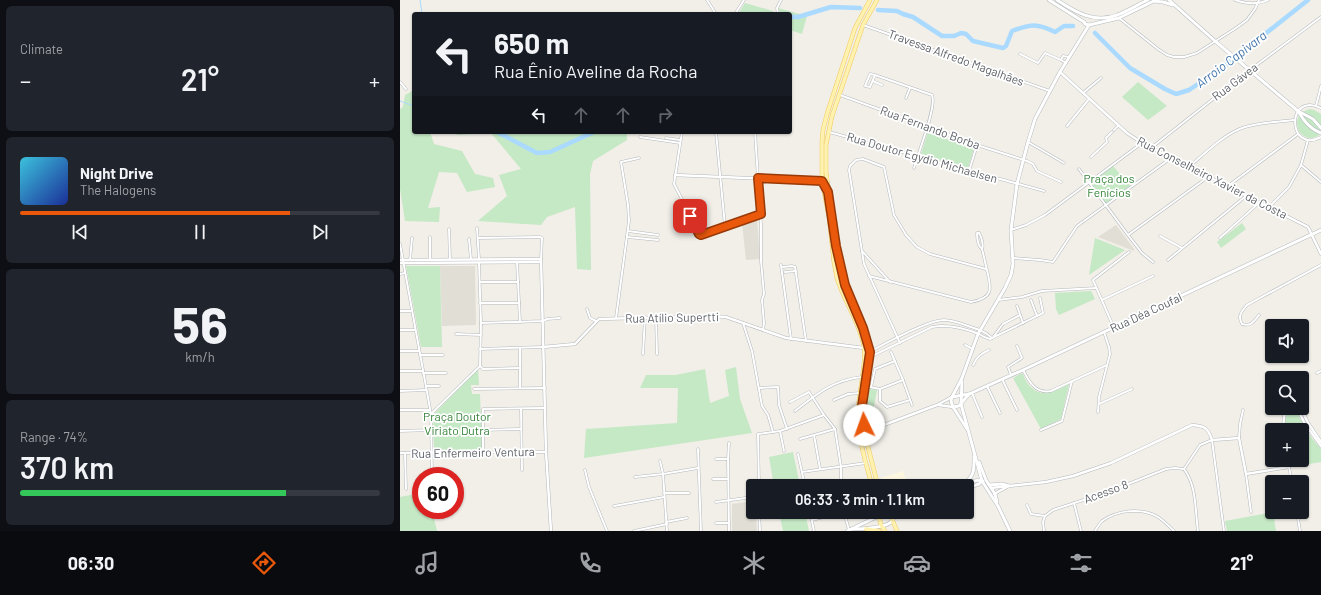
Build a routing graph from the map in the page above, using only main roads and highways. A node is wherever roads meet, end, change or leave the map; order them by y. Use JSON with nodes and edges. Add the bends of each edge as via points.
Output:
{"nodes":[{"id":1,"x":870,"y":0,"type":"edge"},
{"id":2,"x":877,"y":0,"type":"edge"},
{"id":3,"x":1049,"y":0,"type":"edge"},
{"id":4,"x":1057,"y":0,"type":"edge"},
{"id":5,"x":1148,"y":0,"type":"edge"},
{"id":6,"x":1169,"y":0,"type":"edge"},
{"id":7,"x":1161,"y":1,"type":"edge"},
{"id":8,"x":1175,"y":6,"type":"junction"},
{"id":9,"x":1088,"y":17,"type":"junction"},
{"id":10,"x":1084,"y":22,"type":"junction"},
{"id":11,"x":1089,"y":24,"type":"junction"},
{"id":12,"x":1083,"y":33,"type":"junction"},
{"id":13,"x":1298,"y":111,"type":"junction"},
{"id":14,"x":1306,"y":115,"type":"junction"},
{"id":15,"x":1302,"y":118,"type":"junction"},
{"id":16,"x":1321,"y":128,"type":"edge"},
{"id":17,"x":1317,"y":131,"type":"junction"},
{"id":18,"x":1321,"y":133,"type":"edge"},
{"id":19,"x":825,"y":181,"type":"junction"},
{"id":20,"x":1321,"y":230,"type":"edge"},
{"id":21,"x":839,"y":261,"type":"junction"},
{"id":22,"x":834,"y":262,"type":"junction"},
{"id":23,"x":845,"y":285,"type":"junction"},
{"id":24,"x":840,"y":287,"type":"junction"},
{"id":25,"x":962,"y":378,"type":"junction"},
{"id":26,"x":961,"y":387,"type":"junction"},
{"id":27,"x":969,"y":394,"type":"junction"},
{"id":28,"x":960,"y":396,"type":"junction"},
{"id":29,"x":952,"y":397,"type":"junction"},
{"id":30,"x":961,"y":404,"type":"junction"},
{"id":31,"x":953,"y":407,"type":"junction"},
{"id":32,"x":967,"y":429,"type":"junction"},
{"id":33,"x":974,"y":452,"type":"junction"},
{"id":34,"x":980,"y":465,"type":"junction"},
{"id":35,"x":870,"y":479,"type":"edge"},
{"id":36,"x":876,"y":479,"type":"edge"},
{"id":37,"x":968,"y":479,"type":"edge"},
{"id":38,"x":974,"y":481,"type":"edge"},
{"id":39,"x":982,"y":481,"type":"junction"},
{"id":40,"x":974,"y":486,"type":"edge"},
{"id":41,"x":1009,"y":486,"type":"road end"},
{"id":42,"x":989,"y":487,"type":"junction"},
{"id":43,"x":869,"y":519,"type":"edge"},
{"id":44,"x":879,"y":519,"type":"edge"},
{"id":45,"x":893,"y":520,"type":"joint"},
{"id":46,"x":881,"y":525,"type":"junction"},
{"id":47,"x":866,"y":529,"type":"junction"},
{"id":48,"x":849,"y":530,"type":"edge"},
{"id":49,"x":879,"y":531,"type":"edge"},
{"id":50,"x":885,"y":531,"type":"edge"},
{"id":51,"x":897,"y":531,"type":"edge"},
{"id":52,"x":1010,"y":531,"type":"edge"}],
"edges":[{"from":1,"to":19,"type":"main road","via":[[855,28],[827,114],[822,141]]},
{"from":2,"to":19,"type":"main road","via":[[863,25],[828,131]]},
{"from":3,"to":10,"type":"main road"},
{"from":4,"to":9,"type":"main road"},
{"from":5,"to":9,"type":"main road","via":[[1117,15]]},
{"from":6,"to":8,"type":"main road"},
{"from":7,"to":8,"type":"main road"},
{"from":7,"to":11,"type":"main road","via":[[1154,1],[1119,18]]},
{"from":8,"to":13,"type":"main road"},
{"from":9,"to":10,"type":"main road"},
{"from":9,"to":11,"type":"main road","via":[[1091,21]]},
{"from":10,"to":11,"type":"main road"},
{"from":10,"to":12,"type":"main road"},
{"from":11,"to":12,"type":"main road"},
{"from":12,"to":25,"type":"main road","via":[[1035,119],[1016,184],[1011,230],[1011,276],[980,329]]},
{"from":13,"to":14,"type":"main road"},
{"from":13,"to":15,"type":"main road"},
{"from":14,"to":15,"type":"main road"},
{"from":14,"to":16,"type":"main road"},
{"from":15,"to":17,"type":"main road"},
{"from":16,"to":17,"type":"main road"},
{"from":17,"to":18,"type":"main road"},
{"from":19,"to":21,"type":"main road"},
{"from":19,"to":22,"type":"main road"},
{"from":20,"to":27,"type":"main road","name":"Rua Déa Coufal"},
{"from":21,"to":22,"type":"main road"},
{"from":21,"to":23,"type":"main road"},
{"from":22,"to":24,"type":"main road"},
{"from":23,"to":24,"type":"main road"},
{"from":23,"to":36,"type":"main road","via":[[870,352],[862,416]]},
{"from":24,"to":35,"type":"main road","via":[[864,348],[858,415]]},
{"from":25,"to":26,"type":"main road"},
{"from":25,"to":29,"type":"main road"},
{"from":26,"to":27,"type":"main road","via":[[962,391]]},
{"from":26,"to":28,"type":"main road"},
{"from":27,"to":28,"type":"main road","name":"Rua Déa Coufal"},
{"from":27,"to":30,"type":"main road","name":"Rua Déa Coufal"},
{"from":28,"to":29,"type":"main road","name":"Rua Déa Coufal"},
{"from":28,"to":30,"type":"main road"},
{"from":29,"to":31,"type":"main road"},
{"from":30,"to":31,"type":"main road","name":"Rua Déa Coufal"},
{"from":30,"to":32,"type":"main road"},
{"from":31,"to":32,"type":"main road"},
{"from":32,"to":33,"type":"main road"},
{"from":33,"to":34,"type":"main road"},
{"from":33,"to":37,"type":"main road","via":[[974,469]]},
{"from":33,"to":39,"type":"main road"},
{"from":34,"to":39,"type":"main road"},
{"from":34,"to":42,"type":"main road"},
{"from":38,"to":39,"type":"main road"},
{"from":39,"to":40,"type":"main road"},
{"from":39,"to":42,"type":"main road"},
{"from":39,"to":42,"type":"main road"},
{"from":41,"to":42,"type":"main road","via":[[1002,484]]},
{"from":42,"to":52,"type":"main road"},
{"from":43,"to":48,"type":"main road"},
{"from":44,"to":46,"type":"main road"},
{"from":45,"to":46,"type":"main road"},
{"from":45,"to":51,"type":"main road"},
{"from":46,"to":47,"type":"main road"},
{"from":46,"to":50,"type":"main road"},
{"from":47,"to":48,"type":"main road"},
{"from":47,"to":49,"type":"main road"}]}
